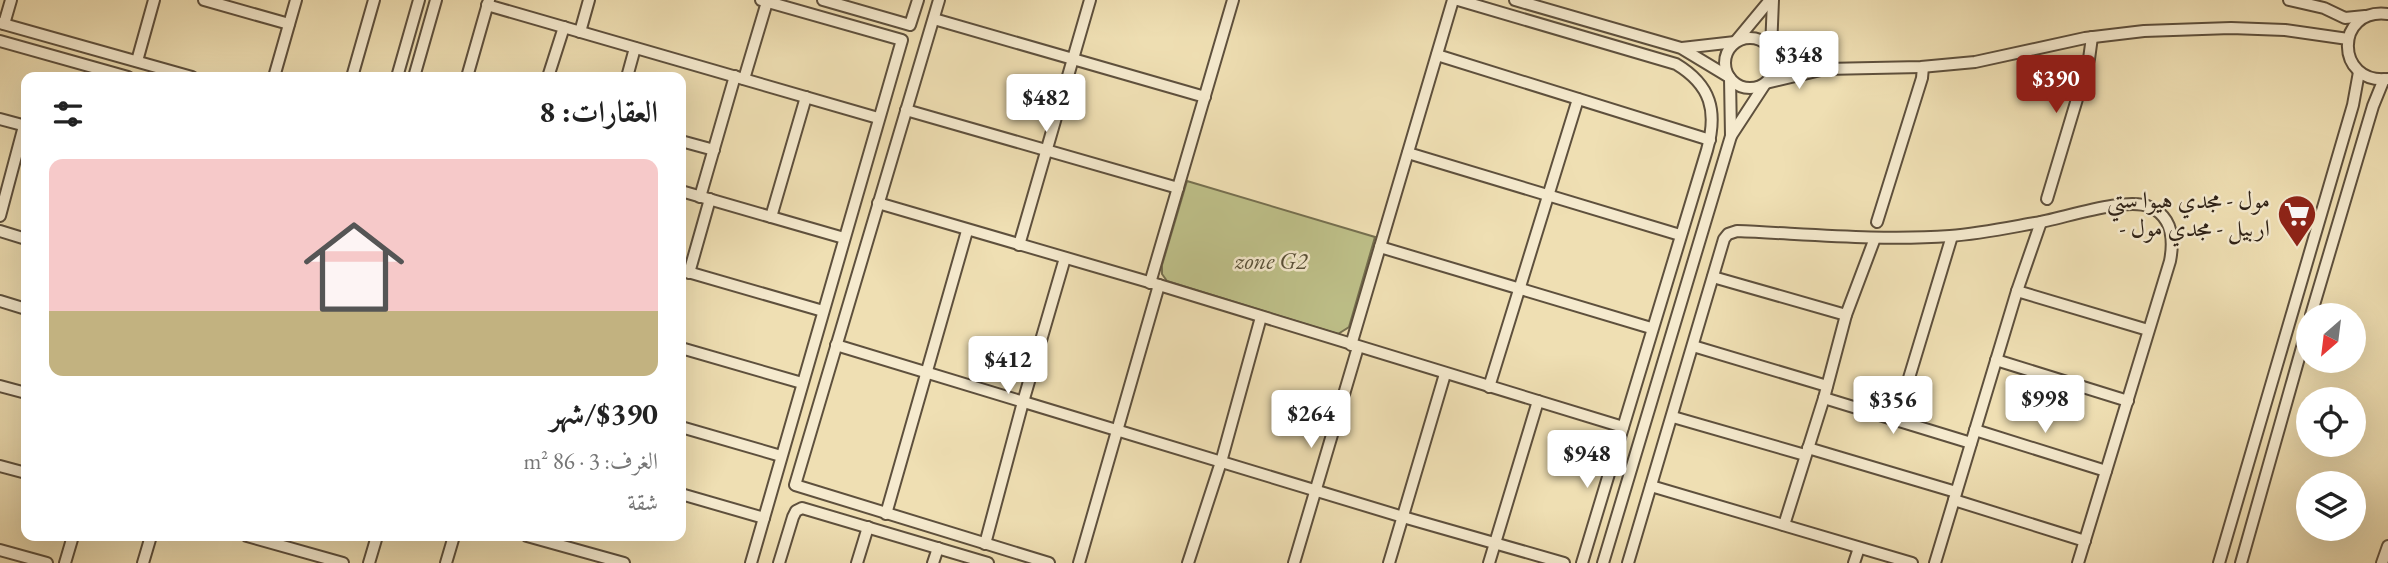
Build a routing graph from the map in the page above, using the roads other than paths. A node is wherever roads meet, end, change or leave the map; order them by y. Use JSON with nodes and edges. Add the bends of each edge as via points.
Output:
{"nodes":[{"id":1,"x":11,"y":0,"type":"edge"},
{"id":2,"x":154,"y":0,"type":"edge"},
{"id":3,"x":204,"y":0,"type":"edge"},
{"id":4,"x":296,"y":0,"type":"edge"},
{"id":5,"x":374,"y":0,"type":"edge"},
{"id":6,"x":436,"y":0,"type":"edge"},
{"id":7,"x":589,"y":0,"type":"edge"},
{"id":8,"x":823,"y":0,"type":"edge"},
{"id":9,"x":918,"y":0,"type":"edge"},
{"id":10,"x":939,"y":0,"type":"edge"},
{"id":11,"x":1090,"y":0,"type":"edge"},
{"id":12,"x":1233,"y":0,"type":"edge"},
{"id":13,"x":1456,"y":0,"type":"edge"},
{"id":14,"x":1514,"y":0,"type":"edge"},
{"id":15,"x":1771,"y":0,"type":"edge"},
{"id":16,"x":2289,"y":0,"type":"edge"},
{"id":17,"x":2384,"y":0,"type":"edge"},
{"id":18,"x":764,"y":1,"type":"edge"},
{"id":19,"x":488,"y":2,"type":"edge"},
{"id":20,"x":418,"y":4,"type":"edge"},
{"id":21,"x":432,"y":14,"type":"junction"},
{"id":22,"x":2378,"y":14,"type":"edge"},
{"id":23,"x":934,"y":19,"type":"junction"},
{"id":24,"x":2,"y":23,"type":"edge"},
{"id":25,"x":289,"y":24,"type":"junction"},
{"id":26,"x":564,"y":27,"type":"junction"},
{"id":27,"x":580,"y":32,"type":"junction"},
{"id":28,"x":2092,"y":37,"type":"junction"},
{"id":29,"x":2348,"y":39,"type":"junction"},
{"id":30,"x":0,"y":41,"type":"edge"},
{"id":31,"x":1735,"y":42,"type":"junction"},
{"id":32,"x":635,"y":48,"type":"junction"},
{"id":33,"x":1681,"y":48,"type":"junction"},
{"id":34,"x":1772,"y":49,"type":"junction"},
{"id":35,"x":1437,"y":55,"type":"junction"},
{"id":36,"x":1073,"y":59,"type":"junction"},
{"id":37,"x":137,"y":61,"type":"junction"},
{"id":38,"x":1923,"y":67,"type":"junction"},
{"id":39,"x":1825,"y":69,"type":"junction"},
{"id":40,"x":110,"y":72,"type":"edge"},
{"id":41,"x":175,"y":72,"type":"edge"},
{"id":42,"x":275,"y":72,"type":"edge"},
{"id":43,"x":353,"y":72,"type":"edge"},
{"id":44,"x":398,"y":72,"type":"edge"},
{"id":45,"x":415,"y":72,"type":"edge"},
{"id":46,"x":468,"y":72,"type":"edge"},
{"id":47,"x":550,"y":72,"type":"edge"},
{"id":48,"x":628,"y":72,"type":"edge"},
{"id":49,"x":2359,"y":72,"type":"junction"},
{"id":50,"x":739,"y":78,"type":"junction"},
{"id":51,"x":1730,"y":78,"type":"junction"},
{"id":52,"x":2386,"y":79,"type":"edge"},
{"id":53,"x":1765,"y":83,"type":"junction"},
{"id":54,"x":806,"y":97,"type":"junction"},
{"id":55,"x":1205,"y":97,"type":"junction"},
{"id":56,"x":1578,"y":99,"type":"junction"},
{"id":57,"x":906,"y":110,"type":"junction"},
{"id":58,"x":878,"y":118,"type":"junction"},
{"id":59,"x":0,"y":119,"type":"edge"},
{"id":60,"x":21,"y":125,"type":"edge"},
{"id":61,"x":1731,"y":136,"type":"junction"},
{"id":62,"x":21,"y":140,"type":"edge"},
{"id":63,"x":1710,"y":140,"type":"junction"},
{"id":64,"x":686,"y":142,"type":"edge"},
{"id":65,"x":713,"y":150,"type":"junction"},
{"id":66,"x":1046,"y":151,"type":"junction"},
{"id":67,"x":1408,"y":153,"type":"junction"},
{"id":68,"x":1178,"y":188,"type":"junction"},
{"id":69,"x":686,"y":192,"type":"edge"},
{"id":70,"x":1548,"y":195,"type":"junction"},
{"id":71,"x":2326,"y":195,"type":"junction"},
{"id":72,"x":705,"y":198,"type":"junction"},
{"id":73,"x":2047,"y":199,"type":"dead end"},
{"id":74,"x":2344,"y":200,"type":"junction"},
{"id":75,"x":878,"y":203,"type":"junction"},
{"id":76,"x":0,"y":216,"type":"edge"},
{"id":77,"x":771,"y":217,"type":"junction"},
{"id":78,"x":2318,"y":221,"type":"junction"},
{"id":79,"x":1877,"y":222,"type":"dead end"},
{"id":80,"x":2041,"y":222,"type":"junction"},
{"id":81,"x":2337,"y":226,"type":"junction"},
{"id":82,"x":0,"y":231,"type":"edge"},
{"id":83,"x":967,"y":231,"type":"junction"},
{"id":84,"x":1681,"y":235,"type":"junction"},
{"id":85,"x":1952,"y":236,"type":"junction"},
{"id":86,"x":21,"y":237,"type":"edge"},
{"id":87,"x":844,"y":238,"type":"junction"},
{"id":88,"x":1875,"y":238,"type":"junction"},
{"id":89,"x":1019,"y":245,"type":"junction"},
{"id":90,"x":1380,"y":247,"type":"junction"},
{"id":91,"x":1065,"y":258,"type":"junction"},
{"id":92,"x":686,"y":268,"type":"edge"},
{"id":93,"x":686,"y":272,"type":"edge"},
{"id":94,"x":1713,"y":277,"type":"junction"},
{"id":95,"x":1154,"y":284,"type":"junction"},
{"id":96,"x":1520,"y":288,"type":"junction"},
{"id":97,"x":2017,"y":291,"type":"junction"},
{"id":98,"x":0,"y":301,"type":"edge"},
{"id":99,"x":2315,"y":303,"type":"edge"},
{"id":100,"x":21,"y":307,"type":"edge"},
{"id":101,"x":823,"y":311,"type":"junction"},
{"id":102,"x":1846,"y":315,"type":"junction"},
{"id":103,"x":1261,"y":317,"type":"junction"},
{"id":104,"x":1651,"y":328,"type":"junction"},
{"id":105,"x":2148,"y":330,"type":"junction"},
{"id":106,"x":836,"y":345,"type":"junction"},
{"id":107,"x":1354,"y":346,"type":"junction"},
{"id":108,"x":1693,"y":346,"type":"junction"},
{"id":109,"x":686,"y":349,"type":"edge"},
{"id":110,"x":1996,"y":360,"type":"junction"},
{"id":111,"x":2296,"y":368,"type":"edge"},
{"id":112,"x":927,"y":373,"type":"junction"},
{"id":113,"x":1445,"y":374,"type":"junction"},
{"id":114,"x":802,"y":383,"type":"junction"},
{"id":115,"x":0,"y":386,"type":"edge"},
{"id":116,"x":1489,"y":387,"type":"junction"},
{"id":117,"x":21,"y":392,"type":"edge"},
{"id":118,"x":1826,"y":392,"type":"junction"},
{"id":119,"x":1538,"y":401,"type":"junction"},
{"id":120,"x":2127,"y":401,"type":"junction"},
{"id":121,"x":1023,"y":402,"type":"junction"},
{"id":122,"x":1673,"y":417,"type":"junction"},
{"id":123,"x":1896,"y":421,"type":"junction"},
{"id":124,"x":1623,"y":427,"type":"junction"},
{"id":125,"x":686,"y":428,"type":"edge"},
{"id":126,"x":1117,"y":429,"type":"junction"},
{"id":127,"x":1975,"y":430,"type":"junction"},
{"id":128,"x":1971,"y":443,"type":"junction"},
{"id":129,"x":1807,"y":452,"type":"junction"},
{"id":130,"x":781,"y":456,"type":"junction"},
{"id":131,"x":1220,"y":461,"type":"junction"},
{"id":132,"x":0,"y":466,"type":"edge"},
{"id":133,"x":2106,"y":471,"type":"junction"},
{"id":134,"x":21,"y":472,"type":"edge"},
{"id":135,"x":1651,"y":486,"type":"junction"},
{"id":136,"x":1316,"y":490,"type":"junction"},
{"id":137,"x":686,"y":495,"type":"edge"},
{"id":138,"x":1955,"y":496,"type":"junction"},
{"id":139,"x":886,"y":514,"type":"junction"},
{"id":140,"x":1403,"y":517,"type":"junction"},
{"id":141,"x":764,"y":518,"type":"junction"},
{"id":142,"x":1784,"y":524,"type":"junction"},
{"id":143,"x":868,"y":527,"type":"junction"},
{"id":144,"x":72,"y":541,"type":"edge"},
{"id":145,"x":150,"y":541,"type":"edge"},
{"id":146,"x":265,"y":541,"type":"edge"},
{"id":147,"x":376,"y":541,"type":"edge"},
{"id":148,"x":453,"y":541,"type":"edge"},
{"id":149,"x":565,"y":541,"type":"edge"},
{"id":150,"x":2085,"y":541,"type":"junction"},
{"id":151,"x":985,"y":544,"type":"junction"},
{"id":152,"x":1494,"y":544,"type":"junction"},
{"id":153,"x":2388,"y":546,"type":"edge"},
{"id":154,"x":938,"y":548,"type":"junction"},
{"id":155,"x":1859,"y":548,"type":"junction"},
{"id":156,"x":7,"y":555,"type":"edge"},
{"id":157,"x":1632,"y":562,"type":"edge"},
{"id":158,"x":47,"y":563,"type":"edge"},
{"id":159,"x":65,"y":563,"type":"edge"},
{"id":160,"x":143,"y":563,"type":"edge"},
{"id":161,"x":343,"y":563,"type":"edge"},
{"id":162,"x":369,"y":563,"type":"edge"},
{"id":163,"x":446,"y":563,"type":"edge"},
{"id":164,"x":624,"y":563,"type":"edge"},
{"id":165,"x":751,"y":563,"type":"edge"},
{"id":166,"x":779,"y":563,"type":"edge"},
{"id":167,"x":858,"y":563,"type":"edge"},
{"id":168,"x":933,"y":563,"type":"edge"},
{"id":169,"x":989,"y":563,"type":"edge"},
{"id":170,"x":1049,"y":563,"type":"edge"},
{"id":171,"x":1079,"y":563,"type":"edge"},
{"id":172,"x":1188,"y":563,"type":"edge"},
{"id":173,"x":1294,"y":563,"type":"edge"},
{"id":174,"x":1389,"y":563,"type":"edge"},
{"id":175,"x":1489,"y":563,"type":"edge"},
{"id":176,"x":1564,"y":563,"type":"edge"},
{"id":177,"x":1582,"y":563,"type":"edge"},
{"id":178,"x":1603,"y":563,"type":"edge"},
{"id":179,"x":1854,"y":563,"type":"edge"},
{"id":180,"x":1912,"y":563,"type":"edge"},
{"id":181,"x":1935,"y":563,"type":"edge"},
{"id":182,"x":2078,"y":563,"type":"edge"},
{"id":183,"x":2219,"y":563,"type":"edge"},
{"id":184,"x":2241,"y":563,"type":"edge"},
{"id":185,"x":2382,"y":563,"type":"edge"}],
"edges":[{"from":1,"to":24,"type":"street"},
{"from":2,"to":37,"type":"street"},
{"from":3,"to":25,"type":"street"},
{"from":4,"to":25,"type":"street"},
{"from":5,"to":43,"type":"street"},
{"from":6,"to":21,"type":"street"},
{"from":7,"to":27,"type":"street"},
{"from":8,"to":9,"type":"street","via":[[910,25]]},
{"from":10,"to":23,"type":"street"},
{"from":11,"to":36,"type":"street"},
{"from":12,"to":55,"type":"street"},
{"from":13,"to":35,"type":"street"},
{"from":13,"to":63,"type":"street","via":[[1676,64],[1700,83],[1709,100]]},
{"from":14,"to":33,"type":"street"},
{"from":15,"to":31,"type":"street"},
{"from":15,"to":34,"type":"street"},
{"from":16,"to":22,"type":"street","via":[[2345,18]]},
{"from":17,"to":22,"type":"street"},
{"from":18,"to":50,"type":"street"},
{"from":18,"to":58,"type":"street","via":[[902,40]]},
{"from":19,"to":26,"type":"street"},
{"from":19,"to":46,"type":"street"},
{"from":20,"to":21,"type":"street"},
{"from":20,"to":44,"type":"street"},
{"from":21,"to":45,"type":"street"},
{"from":22,"to":29,"type":"street","via":[[2353,27]]},
{"from":23,"to":36,"type":"street"},
{"from":23,"to":57,"type":"street"},
{"from":24,"to":37,"type":"street"},
{"from":25,"to":42,"type":"street"},
{"from":26,"to":27,"type":"street"},
{"from":26,"to":47,"type":"street"},
{"from":27,"to":32,"type":"street"},
{"from":28,"to":29,"type":"street","via":[[2231,28]]},
{"from":28,"to":38,"type":"street","via":[[2011,56]]},
{"from":28,"to":73,"type":"street"},
{"from":29,"to":49,"type":"street","via":[[2349,58]]},
{"from":30,"to":40,"type":"street"},
{"from":31,"to":33,"type":"street"},
{"from":31,"to":34,"type":"street","via":[[1755,38]]},
{"from":31,"to":51,"type":"street","via":[[1726,56]]},
{"from":32,"to":48,"type":"street"},
{"from":32,"to":50,"type":"street"},
{"from":33,"to":51,"type":"street"},
{"from":34,"to":39,"type":"street"},
{"from":34,"to":53,"type":"street","via":[[1775,67]]},
{"from":35,"to":56,"type":"street"},
{"from":35,"to":67,"type":"street"},
{"from":36,"to":55,"type":"street"},
{"from":36,"to":66,"type":"street"},
{"from":37,"to":41,"type":"street"},
{"from":38,"to":39,"type":"street"},
{"from":38,"to":79,"type":"street"},
{"from":39,"to":53,"type":"street"},
{"from":49,"to":52,"type":"street"},
{"from":49,"to":71,"type":"street"},
{"from":50,"to":54,"type":"street"},
{"from":50,"to":65,"type":"street"},
{"from":51,"to":53,"type":"street","via":[[1746,88]]},
{"from":51,"to":61,"type":"street"},
{"from":52,"to":74,"type":"street"},
{"from":53,"to":61,"type":"street"},
{"from":54,"to":58,"type":"street"},
{"from":54,"to":77,"type":"street"},
{"from":55,"to":68,"type":"street"},
{"from":56,"to":63,"type":"street"},
{"from":56,"to":70,"type":"street"},
{"from":57,"to":66,"type":"street"},
{"from":57,"to":75,"type":"street"},
{"from":58,"to":87,"type":"street"},
{"from":59,"to":60,"type":"street"},
{"from":61,"to":178,"type":"street"},
{"from":62,"to":76,"type":"street"},
{"from":63,"to":84,"type":"street"},
{"from":64,"to":65,"type":"street"},
{"from":65,"to":72,"type":"street"},
{"from":66,"to":68,"type":"street"},
{"from":66,"to":89,"type":"street"},
{"from":67,"to":70,"type":"street"},
{"from":67,"to":90,"type":"street"},
{"from":68,"to":95,"type":"street"},
{"from":69,"to":72,"type":"street"},
{"from":70,"to":84,"type":"street"},
{"from":70,"to":96,"type":"street"},
{"from":71,"to":74,"type":"street"},
{"from":71,"to":78,"type":"street"},
{"from":72,"to":77,"type":"street"},
{"from":72,"to":92,"type":"street"},
{"from":74,"to":81,"type":"street"},
{"from":75,"to":83,"type":"street"},
{"from":75,"to":106,"type":"street"},
{"from":77,"to":87,"type":"street"},
{"from":78,"to":81,"type":"street"},
{"from":78,"to":183,"type":"street"},
{"from":80,"to":85,"type":"street"},
{"from":80,"to":97,"type":"street"},
{"from":80,"to":105,"type":"street","via":[[2127,203],[2149,206],[2159,213],[2170,229],[2172,247]]},
{"from":81,"to":99,"type":"street"},
{"from":82,"to":86,"type":"street"},
{"from":83,"to":89,"type":"street"},
{"from":83,"to":112,"type":"street"},
{"from":84,"to":104,"type":"street"},
{"from":85,"to":88,"type":"street"},
{"from":85,"to":123,"type":"street"},
{"from":87,"to":101,"type":"street"},
{"from":88,"to":94,"type":"street","via":[[1737,231],[1724,239]]},
{"from":88,"to":102,"type":"street"},
{"from":89,"to":91,"type":"street"},
{"from":90,"to":96,"type":"street"},
{"from":90,"to":107,"type":"street"},
{"from":91,"to":95,"type":"street"},
{"from":91,"to":121,"type":"street"},
{"from":93,"to":101,"type":"street"},
{"from":94,"to":102,"type":"street"},
{"from":94,"to":108,"type":"street"},
{"from":95,"to":103,"type":"street"},
{"from":95,"to":126,"type":"street"},
{"from":96,"to":104,"type":"street"},
{"from":96,"to":116,"type":"street"},
{"from":97,"to":105,"type":"street"},
{"from":97,"to":110,"type":"street"},
{"from":98,"to":100,"type":"street"},
{"from":101,"to":114,"type":"street"},
{"from":102,"to":118,"type":"street"},
{"from":103,"to":107,"type":"street"},
{"from":103,"to":131,"type":"street"},
{"from":104,"to":124,"type":"street"},
{"from":105,"to":120,"type":"street"},
{"from":106,"to":112,"type":"street"},
{"from":106,"to":139,"type":"street","via":[[795,485]]},
{"from":107,"to":113,"type":"street"},
{"from":107,"to":136,"type":"street"},
{"from":108,"to":118,"type":"street"},
{"from":108,"to":122,"type":"street"},
{"from":109,"to":114,"type":"street"},
{"from":110,"to":120,"type":"street"},
{"from":110,"to":127,"type":"street"},
{"from":111,"to":184,"type":"street"},
{"from":112,"to":121,"type":"street"},
{"from":112,"to":139,"type":"street"},
{"from":113,"to":116,"type":"street"},
{"from":113,"to":140,"type":"street"},
{"from":114,"to":130,"type":"street"},
{"from":115,"to":117,"type":"street"},
{"from":116,"to":119,"type":"street"},
{"from":118,"to":123,"type":"street"},
{"from":118,"to":129,"type":"street"},
{"from":119,"to":124,"type":"street"},
{"from":119,"to":152,"type":"street"},
{"from":120,"to":133,"type":"street"},
{"from":121,"to":126,"type":"street"},
{"from":121,"to":151,"type":"street"},
{"from":122,"to":129,"type":"street"},
{"from":122,"to":135,"type":"street"},
{"from":123,"to":128,"type":"street"},
{"from":124,"to":177,"type":"street"},
{"from":125,"to":130,"type":"street"},
{"from":126,"to":131,"type":"street"},
{"from":126,"to":171,"type":"street"},
{"from":127,"to":128,"type":"street"},
{"from":127,"to":133,"type":"street"},
{"from":128,"to":138,"type":"street"},
{"from":129,"to":138,"type":"street"},
{"from":129,"to":142,"type":"street"},
{"from":130,"to":141,"type":"street"},
{"from":131,"to":136,"type":"street"},
{"from":131,"to":172,"type":"street"},
{"from":132,"to":134,"type":"street"},
{"from":133,"to":150,"type":"street"},
{"from":135,"to":142,"type":"street"},
{"from":135,"to":157,"type":"street"},
{"from":136,"to":140,"type":"street"},
{"from":136,"to":173,"type":"street"},
{"from":137,"to":141,"type":"street"},
{"from":138,"to":150,"type":"street"},
{"from":138,"to":181,"type":"street"},
{"from":139,"to":151,"type":"street"},
{"from":140,"to":152,"type":"street"},
{"from":140,"to":174,"type":"street"},
{"from":141,"to":165,"type":"street"},
{"from":142,"to":155,"type":"street"},
{"from":143,"to":154,"type":"street"},
{"from":143,"to":166,"type":"street","via":[[799,509]]},
{"from":143,"to":167,"type":"street"},
{"from":144,"to":159,"type":"street"},
{"from":145,"to":160,"type":"street"},
{"from":146,"to":161,"type":"street"},
{"from":147,"to":162,"type":"street"},
{"from":148,"to":163,"type":"street"},
{"from":149,"to":164,"type":"street"},
{"from":150,"to":182,"type":"street"},
{"from":151,"to":170,"type":"street"},
{"from":152,"to":175,"type":"street"},
{"from":152,"to":176,"type":"street"},
{"from":153,"to":185,"type":"street"},
{"from":154,"to":168,"type":"street"},
{"from":154,"to":169,"type":"street"},
{"from":155,"to":179,"type":"street"},
{"from":155,"to":180,"type":"street"},
{"from":156,"to":158,"type":"street"}]}
